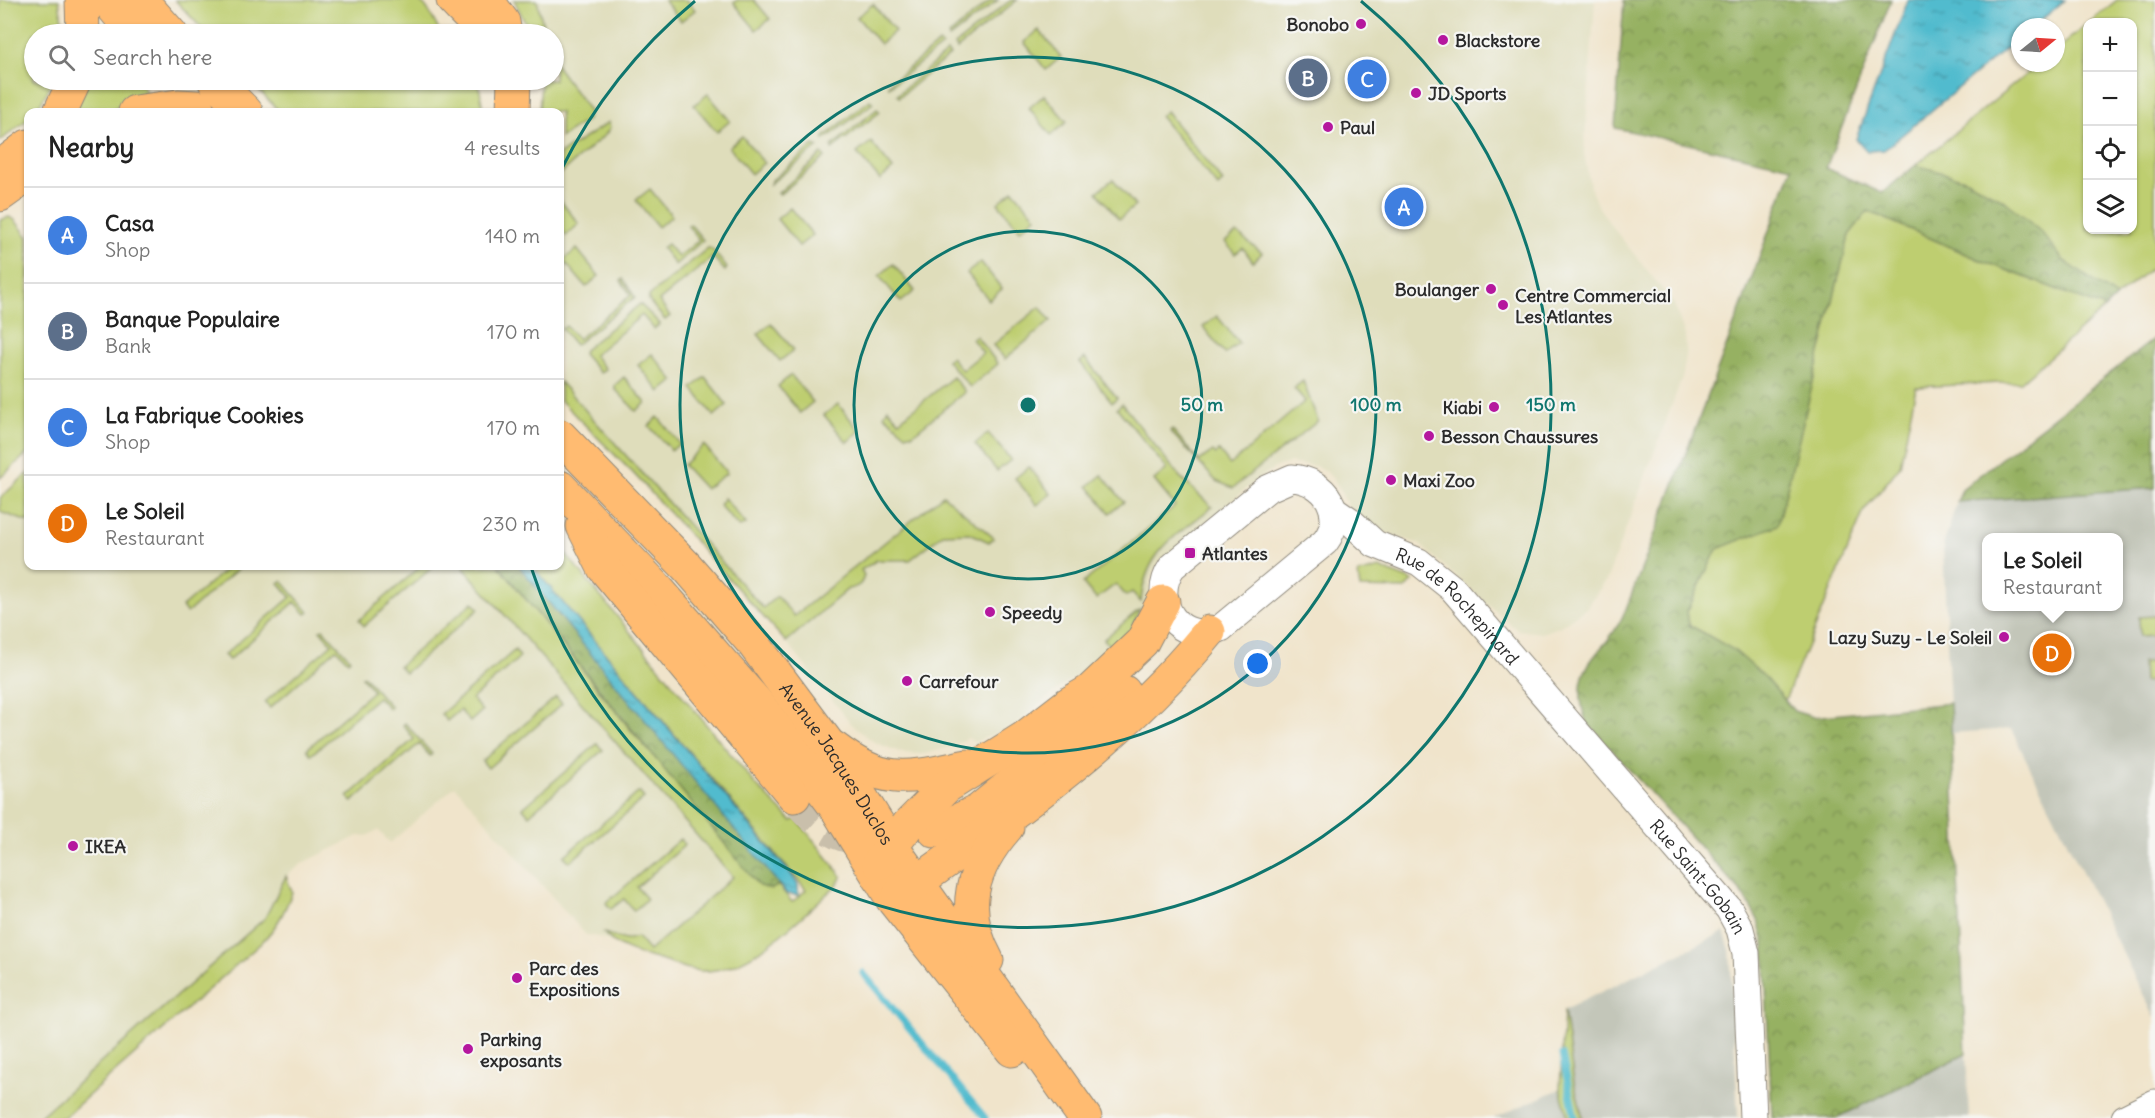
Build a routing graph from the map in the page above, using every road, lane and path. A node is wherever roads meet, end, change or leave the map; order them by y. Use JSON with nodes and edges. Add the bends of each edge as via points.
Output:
{"nodes":[{"id":1,"x":82,"y":0,"type":"edge"},
{"id":2,"x":106,"y":0,"type":"edge"},
{"id":3,"x":141,"y":0,"type":"edge"},
{"id":4,"x":453,"y":0,"type":"edge"},
{"id":5,"x":487,"y":0,"type":"edge"},
{"id":6,"x":83,"y":24,"type":"edge"},
{"id":7,"x":126,"y":24,"type":"edge"},
{"id":8,"x":162,"y":24,"type":"edge"},
{"id":9,"x":476,"y":24,"type":"edge"},
{"id":10,"x":503,"y":24,"type":"edge"},
{"id":11,"x":70,"y":90,"type":"edge"},
{"id":12,"x":182,"y":90,"type":"edge"},
{"id":13,"x":224,"y":90,"type":"edge"},
{"id":14,"x":514,"y":90,"type":"edge"},
{"id":15,"x":62,"y":108,"type":"edge"},
{"id":16,"x":158,"y":108,"type":"edge"},
{"id":17,"x":184,"y":108,"type":"edge"},
{"id":18,"x":197,"y":108,"type":"edge"},
{"id":19,"x":242,"y":108,"type":"edge"},
{"id":20,"x":513,"y":108,"type":"edge"},
{"id":21,"x":24,"y":149,"type":"edge"},
{"id":22,"x":0,"y":166,"type":"edge"},
{"id":23,"x":24,"y":178,"type":"edge"},
{"id":24,"x":0,"y":195,"type":"edge"},
{"id":25,"x":564,"y":440,"type":"edge"},
{"id":26,"x":564,"y":492,"type":"edge"},
{"id":27,"x":564,"y":494,"type":"edge"},
{"id":28,"x":1333,"y":509,"type":"junction"},
{"id":29,"x":1375,"y":544,"type":"junction"},
{"id":30,"x":1320,"y":547,"type":"junction"},
{"id":31,"x":1163,"y":602,"type":"junction"},
{"id":32,"x":1201,"y":632,"type":"junction"},
{"id":33,"x":1530,"y":681,"type":"joint"},
{"id":34,"x":829,"y":745,"type":"junction"},
{"id":35,"x":979,"y":764,"type":"junction"},
{"id":36,"x":794,"y":796,"type":"tunnel mouth"},
{"id":37,"x":1035,"y":796,"type":"junction"},
{"id":38,"x":935,"y":831,"type":"dead end"},
{"id":39,"x":883,"y":858,"type":"junction"},
{"id":40,"x":905,"y":891,"type":"junction"},
{"id":41,"x":1055,"y":1075,"type":"junction"},
{"id":42,"x":2155,"y":1103,"type":"edge"},
{"id":43,"x":1069,"y":1118,"type":"edge"},
{"id":44,"x":1085,"y":1118,"type":"edge"},
{"id":45,"x":1753,"y":1118,"type":"edge"},
{"id":46,"x":2125,"y":1118,"type":"edge"}],
"edges":[{"from":1,"to":6,"type":"main road"},
{"from":2,"to":7,"type":"main road"},
{"from":3,"to":8,"type":"main road"},
{"from":4,"to":9,"type":"main road"},
{"from":5,"to":10,"type":"main road"},
{"from":11,"to":15,"type":"main road"},
{"from":12,"to":18,"type":"main road"},
{"from":13,"to":19,"type":"main road"},
{"from":14,"to":20,"type":"main road"},
{"from":16,"to":17,"type":"main road"},
{"from":21,"to":22,"type":"main road"},
{"from":23,"to":24,"type":"main road"},
{"from":25,"to":34,"type":"main road","name":"Avenue Jacques Duclos","via":[[709,592],[753,643]]},
{"from":26,"to":39,"type":"main road","name":"Avenue Jacques Duclos","via":[[654,585],[757,703],[837,809]]},
{"from":27,"to":36,"type":"main road","via":[[604,568]]},
{"from":28,"to":29,"type":"street","name":"Rue de Rochepinard"},
{"from":28,"to":30,"type":"street","via":[[1331,531]]},
{"from":28,"to":31,"type":"street","name":"Rue de Rochepinard","via":[[1324,490],[1311,482],[1292,478],[1276,483],[1172,567],[1165,579]]},
{"from":29,"to":30,"type":"street","name":"Rue de Rochepinard"},
{"from":29,"to":33,"type":"street","name":"Rue de Rochepinard","via":[[1419,562],[1453,589]]},
{"from":30,"to":32,"type":"street","via":[[1226,624]]},
{"from":31,"to":32,"type":"street","via":[[1173,619]]},
{"from":31,"to":35,"type":"main road","via":[[1142,642],[1090,691],[1024,738]]},
{"from":32,"to":37,"type":"main road","via":[[1159,687],[1100,743]]},
{"from":32,"to":38,"type":"main road","via":[[997,797],[963,820]]},
{"from":33,"to":45,"type":"street","name":"Rue Saint-Gobain","via":[[1729,909],[1740,929],[1746,953]]},
{"from":34,"to":35,"type":"main road","via":[[857,765],[904,778]]},
{"from":34,"to":39,"type":"main road","name":"Avenue Jacques Duclos"},
{"from":35,"to":39,"type":"main road","via":[[946,787],[908,825]]},
{"from":37,"to":40,"type":"main road"},
{"from":37,"to":41,"type":"main road","via":[[996,840],[981,864],[974,882],[971,911],[979,946]]},
{"from":39,"to":40,"type":"main road","name":"Avenue Jacques Duclos"},
{"from":40,"to":41,"type":"main road","name":"Avenue Jacques Duclos"},
{"from":40,"to":43,"type":"main road","name":"Avenue Jacques Duclos","via":[[926,944]]},
{"from":41,"to":44,"type":"main road","name":"Avenue Jacques Duclos"},
{"from":42,"to":46,"type":"street"}]}
